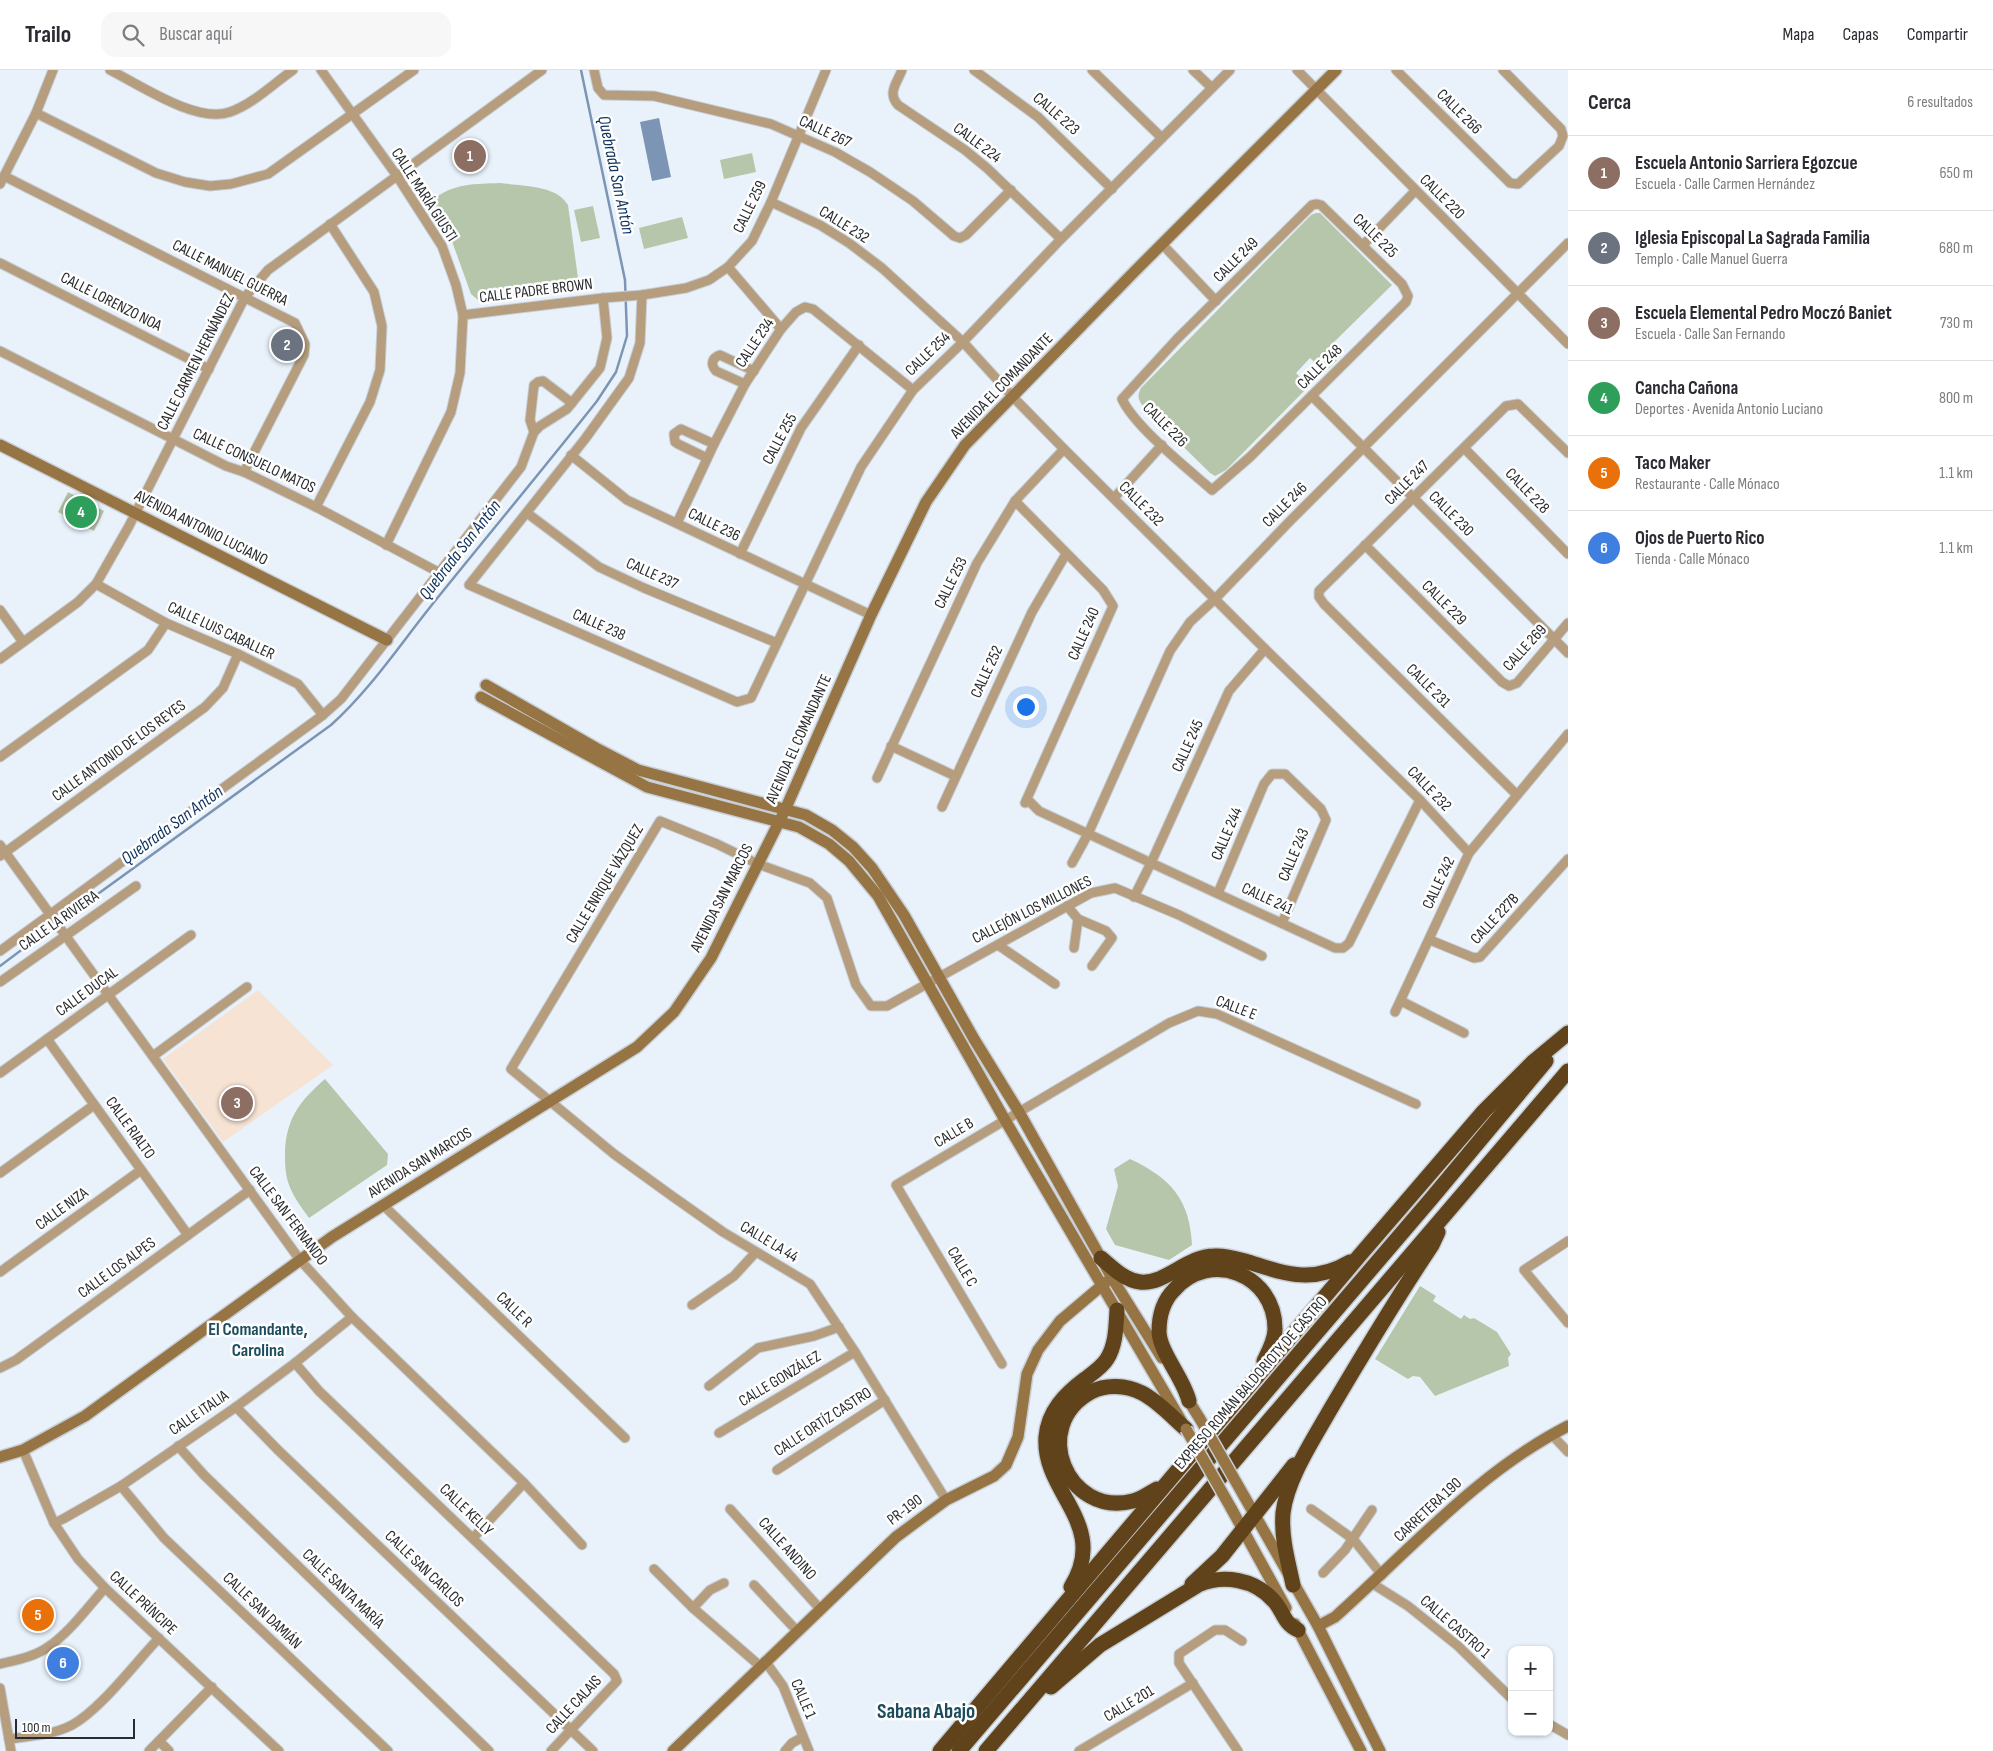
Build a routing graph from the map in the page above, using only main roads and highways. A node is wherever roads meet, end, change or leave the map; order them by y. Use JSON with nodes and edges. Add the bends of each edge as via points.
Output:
{"nodes":[{"id":1,"x":1568,"y":1034,"type":"edge"},
{"id":2,"x":1568,"y":1072,"type":"edge"},
{"id":3,"x":1447,"y":1212,"type":"junction"},
{"id":4,"x":1360,"y":1255,"type":"junction"},
{"id":5,"x":1101,"y":1258,"type":"road end"},
{"id":6,"x":1117,"y":1310,"type":"road end"},
{"id":7,"x":1250,"y":1385,"type":"junction"},
{"id":8,"x":1189,"y":1401,"type":"road end"},
{"id":9,"x":1186,"y":1429,"type":"road end"},
{"id":10,"x":1309,"y":1446,"type":"junction"},
{"id":11,"x":1166,"y":1482,"type":"junction"},
{"id":12,"x":1293,"y":1584,"type":"road end"},
{"id":13,"x":1178,"y":1597,"type":"junction"},
{"id":14,"x":1053,"y":1617,"type":"junction"},
{"id":15,"x":1298,"y":1630,"type":"road end"},
{"id":16,"x":1023,"y":1707,"type":"junction"},
{"id":17,"x":940,"y":1751,"type":"edge"},
{"id":18,"x":959,"y":1751,"type":"edge"},
{"id":19,"x":986,"y":1751,"type":"edge"}],
"edges":[{"from":1,"to":4,"type":"highway","via":[[1533,1062],[1484,1112]]},
{"from":1,"to":18,"type":"highway","name":"EXPRESO ROMÁN BALDORIOTY DE CASTRO"},
{"from":2,"to":3,"type":"highway"},
{"from":3,"to":10,"type":"highway","via":[[1432,1245]]},
{"from":3,"to":16,"type":"highway"},
{"from":4,"to":5,"type":"highway","via":[[1338,1268],[1305,1276],[1232,1257],[1205,1256],[1148,1282],[1124,1277]]},
{"from":4,"to":7,"type":"highway"},
{"from":6,"to":14,"type":"highway","via":[[1109,1356],[1101,1367],[1068,1391],[1048,1425],[1046,1460],[1079,1523],[1083,1545],[1077,1575]]},
{"from":7,"to":8,"type":"highway","via":[[1274,1338],[1271,1307],[1261,1288],[1243,1274],[1222,1270],[1200,1272],[1190,1276],[1171,1294],[1164,1304],[1159,1325],[1159,1335]]},
{"from":7,"to":11,"type":"highway"},
{"from":9,"to":11,"type":"highway","via":[[1144,1394],[1124,1387],[1104,1388],[1084,1396],[1075,1403],[1064,1421],[1059,1444],[1061,1461],[1079,1488],[1092,1496],[1108,1502],[1134,1501]]},
{"from":10,"to":12,"type":"highway","via":[[1283,1512],[1283,1535]]},
{"from":10,"to":13,"type":"highway","via":[[1222,1556]]},
{"from":11,"to":14,"type":"highway"},
{"from":13,"to":15,"type":"highway","via":[[1209,1580],[1238,1580],[1267,1595],[1289,1626]]},
{"from":13,"to":16,"type":"highway","via":[[1100,1645]]},
{"from":14,"to":17,"type":"highway"},
{"from":16,"to":19,"type":"highway"}]}
